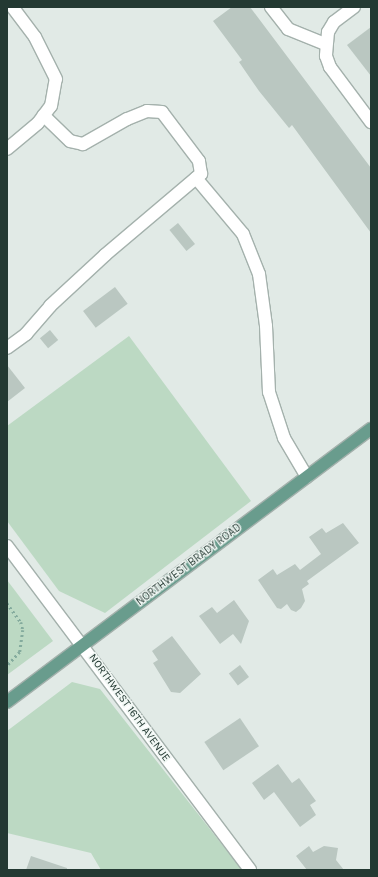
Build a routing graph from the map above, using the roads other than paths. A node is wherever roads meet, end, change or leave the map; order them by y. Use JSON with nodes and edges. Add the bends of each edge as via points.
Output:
{"nodes":[{"id":1,"x":12,"y":7,"type":"edge"},
{"id":2,"x":271,"y":7,"type":"edge"},
{"id":3,"x":354,"y":7,"type":"edge"},
{"id":4,"x":325,"y":44,"type":"junction"},
{"id":5,"x":43,"y":115,"type":"junction"},
{"id":6,"x":371,"y":122,"type":"edge"},
{"id":7,"x":8,"y":147,"type":"edge"},
{"id":8,"x":196,"y":178,"type":"junction"},
{"id":9,"x":7,"y":348,"type":"edge"},
{"id":10,"x":371,"y":429,"type":"edge"},
{"id":11,"x":307,"y":477,"type":"junction"},
{"id":12,"x":7,"y":546,"type":"edge"},
{"id":13,"x":82,"y":645,"type":"junction"},
{"id":14,"x":7,"y":702,"type":"edge"},
{"id":15,"x":250,"y":870,"type":"edge"}],
"edges":[{"from":1,"to":5,"type":"street","via":[[35,37],[56,79],[51,106]]},
{"from":2,"to":4,"type":"street","via":[[288,29]]},
{"from":3,"to":4,"type":"street","via":[[334,22]]},
{"from":4,"to":6,"type":"street","via":[[330,67]]},
{"from":5,"to":7,"type":"street"},
{"from":5,"to":8,"type":"street","via":[[70,141],[83,144],[127,118],[147,111],[162,112],[199,161],[201,174]]},
{"from":8,"to":9,"type":"street","via":[[105,255],[50,306],[26,334]]},
{"from":8,"to":11,"type":"street","via":[[243,234],[259,274],[266,326],[269,392],[284,438]]},
{"from":10,"to":11,"type":"main road","name":"NORTHWEST BRADY ROAD"},
{"from":11,"to":13,"type":"main road","name":"NORTHWEST BRADY ROAD"},
{"from":12,"to":13,"type":"street","name":"NORTHWEST 16TH AVENUE"},
{"from":13,"to":14,"type":"main road","name":"NORTHWEST BRADY ROAD"},
{"from":13,"to":15,"type":"street","name":"NORTHWEST 16TH AVENUE"}]}
